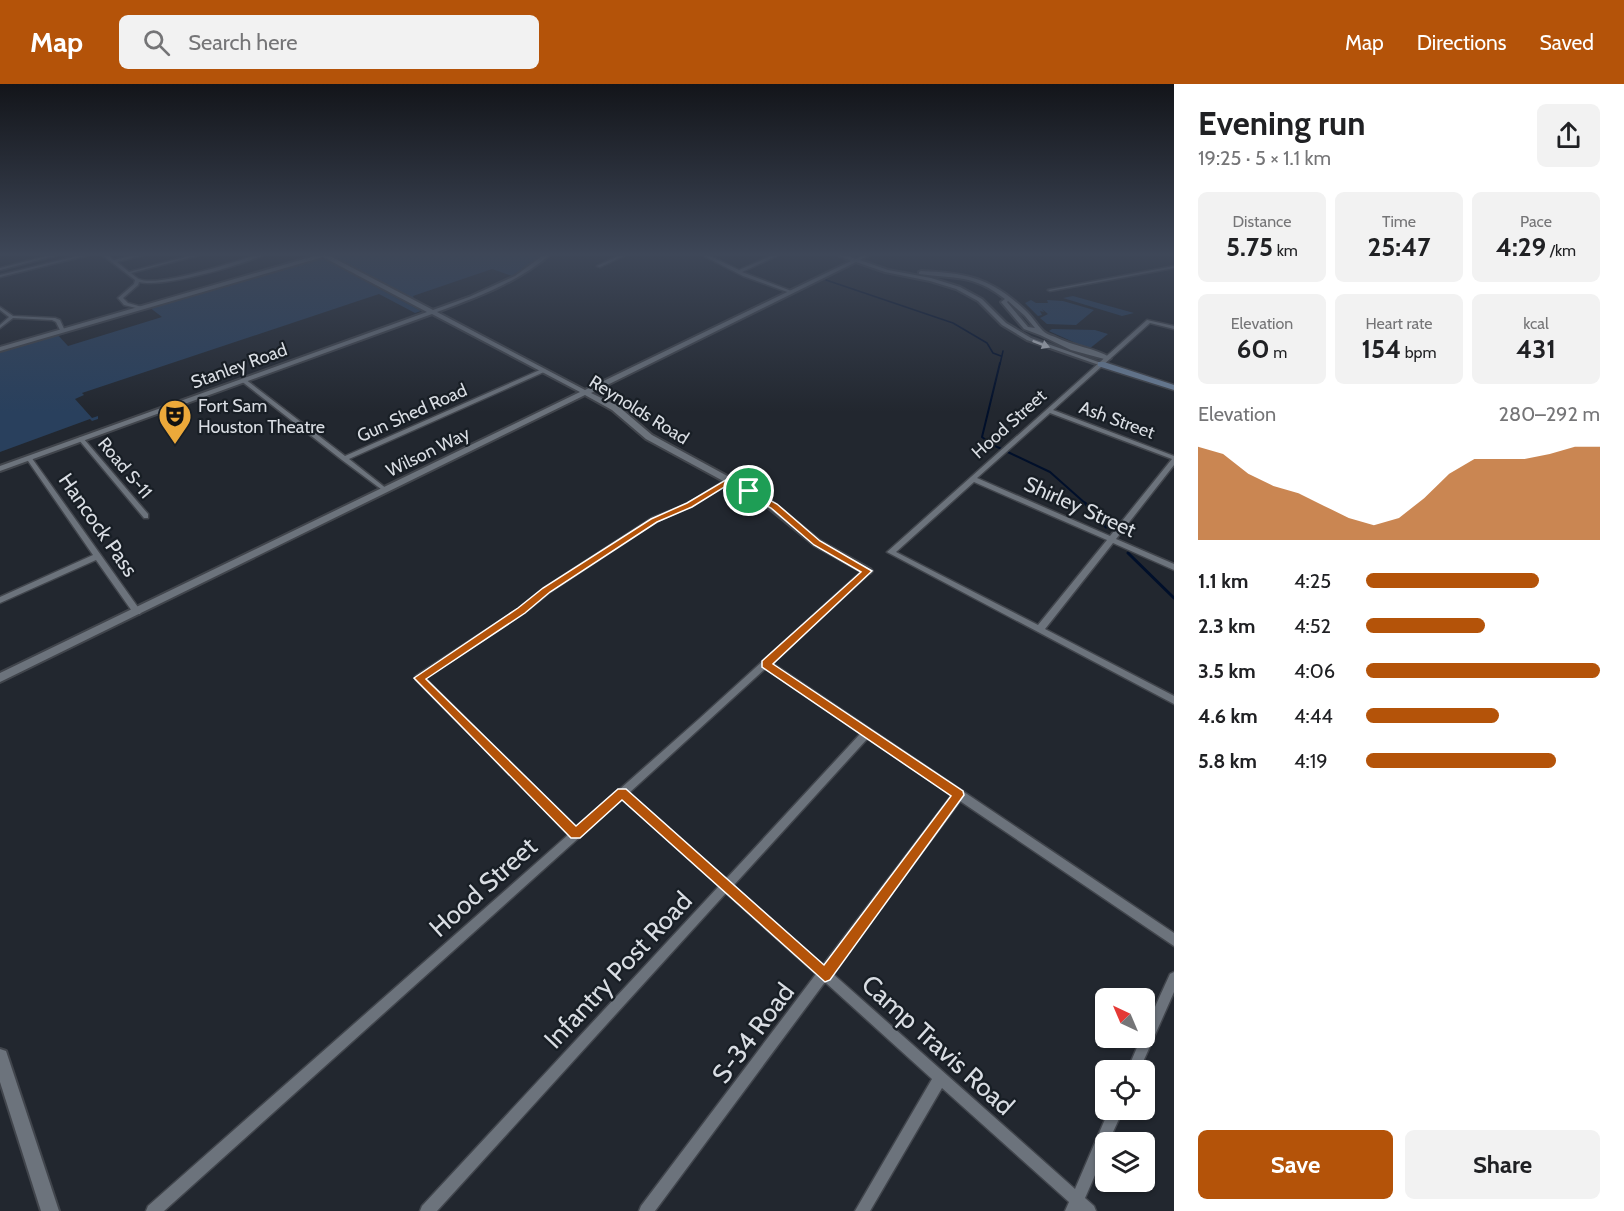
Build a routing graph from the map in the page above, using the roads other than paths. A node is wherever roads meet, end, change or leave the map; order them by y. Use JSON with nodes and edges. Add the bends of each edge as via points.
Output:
{"nodes":[{"id":1,"x":135,"y":307,"type":"edge"},
{"id":2,"x":145,"y":307,"type":"edge"},
{"id":3,"x":423,"y":307,"type":"edge"},
{"id":4,"x":447,"y":307,"type":"edge"},
{"id":5,"x":762,"y":307,"type":"edge"},
{"id":6,"x":987,"y":307,"type":"edge"},
{"id":7,"x":1013,"y":307,"type":"edge"},
{"id":8,"x":0,"y":308,"type":"edge"},
{"id":9,"x":140,"y":308,"type":"junction"},
{"id":10,"x":433,"y":312,"type":"junction"},
{"id":11,"x":12,"y":317,"type":"junction"},
{"id":12,"x":0,"y":327,"type":"edge"},
{"id":13,"x":1174,"y":328,"type":"edge"},
{"id":14,"x":63,"y":331,"type":"junction"},
{"id":15,"x":0,"y":349,"type":"edge"},
{"id":16,"x":1105,"y":361,"type":"junction"},
{"id":17,"x":543,"y":371,"type":"junction"},
{"id":18,"x":243,"y":380,"type":"junction"},
{"id":19,"x":1174,"y":380,"type":"edge"},
{"id":20,"x":1174,"y":388,"type":"edge"},
{"id":21,"x":586,"y":393,"type":"junction"},
{"id":22,"x":1049,"y":411,"type":"junction"},
{"id":23,"x":81,"y":439,"type":"junction"},
{"id":24,"x":1002,"y":453,"type":"joint"},
{"id":25,"x":29,"y":458,"type":"junction"},
{"id":26,"x":344,"y":459,"type":"junction"},
{"id":27,"x":1174,"y":459,"type":"edge"},
{"id":28,"x":0,"y":469,"type":"edge"},
{"id":29,"x":973,"y":479,"type":"junction"},
{"id":30,"x":729,"y":480,"type":"junction"},
{"id":31,"x":385,"y":490,"type":"junction"},
{"id":32,"x":146,"y":516,"type":"dead end"},
{"id":33,"x":1112,"y":540,"type":"junction"},
{"id":34,"x":891,"y":552,"type":"joint"},
{"id":35,"x":98,"y":556,"type":"junction"},
{"id":36,"x":1174,"y":567,"type":"edge"},
{"id":37,"x":867,"y":571,"type":"joint"},
{"id":38,"x":0,"y":600,"type":"edge"},
{"id":39,"x":137,"y":612,"type":"junction"},
{"id":40,"x":1040,"y":629,"type":"junction"},
{"id":41,"x":766,"y":664,"type":"junction"},
{"id":42,"x":0,"y":678,"type":"edge"},
{"id":43,"x":1174,"y":700,"type":"edge"},
{"id":44,"x":867,"y":733,"type":"junction"},
{"id":45,"x":622,"y":793,"type":"junction"},
{"id":46,"x":958,"y":795,"type":"junction"},
{"id":47,"x":575,"y":834,"type":"junction"},
{"id":48,"x":726,"y":886,"type":"junction"},
{"id":49,"x":1174,"y":940,"type":"edge"},
{"id":50,"x":825,"y":975,"type":"junction"},
{"id":51,"x":1174,"y":978,"type":"edge"},
{"id":52,"x":0,"y":1057,"type":"edge"},
{"id":53,"x":1138,"y":1060,"type":"edge"},
{"id":54,"x":940,"y":1078,"type":"junction"},
{"id":55,"x":1112,"y":1120,"type":"edge"},
{"id":56,"x":1075,"y":1206,"type":"edge"},
{"id":57,"x":50,"y":1211,"type":"edge"},
{"id":58,"x":153,"y":1211,"type":"edge"},
{"id":59,"x":427,"y":1211,"type":"edge"},
{"id":60,"x":646,"y":1211,"type":"edge"},
{"id":61,"x":862,"y":1211,"type":"edge"},
{"id":62,"x":1089,"y":1211,"type":"edge"}],
"edges":[{"from":1,"to":9,"type":"street"},
{"from":2,"to":9,"type":"street"},
{"from":3,"to":10,"type":"street","name":"Reynolds Road"},
{"from":4,"to":10,"type":"street","name":"Stanley Road"},
{"from":5,"to":21,"type":"street","name":"Wilson Way"},
{"from":6,"to":16,"type":"street","one_way":true,"via":[[1004,324],[1029,339]]},
{"from":7,"to":16,"type":"street","via":[[1032,328]]},
{"from":8,"to":11,"type":"street"},
{"from":9,"to":14,"type":"street"},
{"from":10,"to":17,"type":"street","name":"Reynolds Road"},
{"from":10,"to":18,"type":"street","name":"Stanley Road"},
{"from":11,"to":12,"type":"street"},
{"from":11,"to":14,"type":"street","via":[[53,319]]},
{"from":13,"to":16,"type":"street","name":"Hood Street","via":[[1149,321]]},
{"from":14,"to":15,"type":"street"},
{"from":16,"to":19,"type":"main road"},
{"from":16,"to":20,"type":"main road"},
{"from":16,"to":22,"type":"street","name":"Hood Street"},
{"from":17,"to":21,"type":"street","name":"Reynolds Road"},
{"from":17,"to":26,"type":"street","name":"Gun Shed Road"},
{"from":18,"to":23,"type":"street","name":"Stanley Road"},
{"from":18,"to":26,"type":"street","name":"Gun Shed Road"},
{"from":21,"to":30,"type":"street","name":"Reynolds Road","via":[[615,408],[649,437]]},
{"from":21,"to":31,"type":"street","name":"Wilson Way"},
{"from":22,"to":24,"type":"street","name":"Hood Street"},
{"from":22,"to":27,"type":"street","name":"Ash Street"},
{"from":23,"to":25,"type":"street","name":"Stanley Road"},
{"from":23,"to":32,"type":"street","name":"Road S-11"},
{"from":24,"to":29,"type":"street","name":"Hood Street"},
{"from":25,"to":28,"type":"street","name":"Stanley Road"},
{"from":25,"to":35,"type":"street","name":"Hancock Pass"},
{"from":26,"to":31,"type":"street"},
{"from":27,"to":33,"type":"street"},
{"from":29,"to":33,"type":"street","name":"Shirley Street"},
{"from":29,"to":34,"type":"street","name":"Hood Street"},
{"from":30,"to":37,"type":"street","name":"Reynolds Road","via":[[774,506],[817,543]]},
{"from":30,"to":47,"type":"street","via":[[689,505],[654,520],[419,678]]},
{"from":31,"to":39,"type":"street","name":"Wilson Way"},
{"from":33,"to":36,"type":"street","name":"Shirley Street"},
{"from":33,"to":40,"type":"street"},
{"from":34,"to":40,"type":"street"},
{"from":35,"to":38,"type":"street"},
{"from":35,"to":39,"type":"street","name":"Hancock Pass"},
{"from":37,"to":41,"type":"street","name":"Hood Street"},
{"from":39,"to":42,"type":"street","name":"Wilson Way"},
{"from":40,"to":43,"type":"street"},
{"from":41,"to":44,"type":"street"},
{"from":41,"to":45,"type":"street","name":"Hood Street"},
{"from":44,"to":46,"type":"street"},
{"from":44,"to":48,"type":"street","name":"Infantry Post Road"},
{"from":45,"to":47,"type":"street","name":"Hood Street"},
{"from":45,"to":48,"type":"street","name":"Camp Travis Road"},
{"from":46,"to":49,"type":"street"},
{"from":46,"to":50,"type":"street","name":"S-34 Road"},
{"from":47,"to":58,"type":"street","name":"Hood Street"},
{"from":48,"to":50,"type":"street","name":"Camp Travis Road"},
{"from":48,"to":59,"type":"street","name":"Infantry Post Road"},
{"from":50,"to":54,"type":"street","name":"Camp Travis Road"},
{"from":50,"to":60,"type":"street","name":"S-34 Road"},
{"from":51,"to":53,"type":"street"},
{"from":52,"to":57,"type":"street"},
{"from":54,"to":56,"type":"street","name":"Camp Travis Road"},
{"from":54,"to":61,"type":"street"},
{"from":55,"to":56,"type":"street"},
{"from":56,"to":62,"type":"street","name":"Camp Travis Road"}]}
